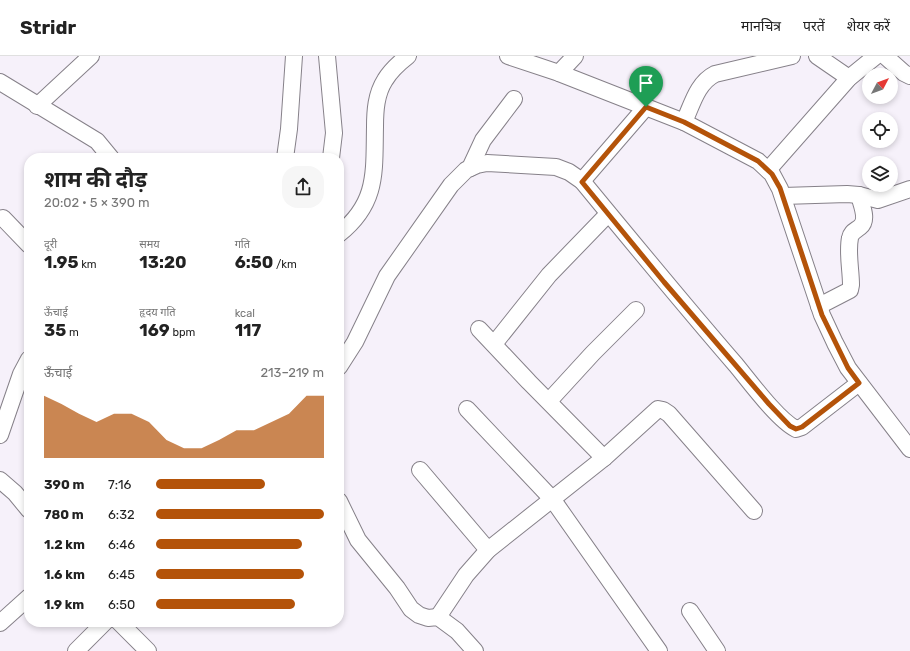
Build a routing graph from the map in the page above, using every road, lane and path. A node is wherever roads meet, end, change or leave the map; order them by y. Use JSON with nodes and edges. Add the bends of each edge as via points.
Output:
{"nodes":[{"id":1,"x":91,"y":56,"type":"edge"},
{"id":2,"x":294,"y":56,"type":"edge"},
{"id":3,"x":327,"y":56,"type":"edge"},
{"id":4,"x":408,"y":56,"type":"edge"},
{"id":5,"x":508,"y":56,"type":"edge"},
{"id":6,"x":575,"y":56,"type":"edge"},
{"id":7,"x":792,"y":56,"type":"edge"},
{"id":8,"x":817,"y":56,"type":"edge"},
{"id":9,"x":876,"y":56,"type":"edge"},
{"id":10,"x":885,"y":56,"type":"edge"},
{"id":11,"x":559,"y":73,"type":"junction"},
{"id":12,"x":910,"y":76,"type":"edge"},
{"id":13,"x":849,"y":78,"type":"junction"},
{"id":14,"x":0,"y":82,"type":"edge"},
{"id":15,"x":514,"y":99,"type":"dead end"},
{"id":16,"x":37,"y":106,"type":"junction"},
{"id":17,"x":646,"y":107,"type":"junction"},
{"id":18,"x":684,"y":122,"type":"junction"},
{"id":19,"x":107,"y":153,"type":"edge"},
{"id":20,"x":286,"y":153,"type":"edge"},
{"id":21,"x":332,"y":153,"type":"edge"},
{"id":22,"x":470,"y":168,"type":"junction"},
{"id":23,"x":768,"y":170,"type":"junction"},
{"id":24,"x":582,"y":182,"type":"junction"},
{"id":25,"x":910,"y":190,"type":"edge"},
{"id":26,"x":859,"y":195,"type":"junction"},
{"id":27,"x":783,"y":196,"type":"junction"},
{"id":28,"x":608,"y":214,"type":"junction"},
{"id":29,"x":3,"y":218,"type":"dead end"},
{"id":30,"x":344,"y":229,"type":"edge"},
{"id":31,"x":24,"y":241,"type":"edge"},
{"id":32,"x":819,"y":306,"type":"junction"},
{"id":33,"x":636,"y":310,"type":"dead end"},
{"id":34,"x":479,"y":329,"type":"dead end"},
{"id":35,"x":494,"y":344,"type":"junction"},
{"id":36,"x":344,"y":359,"type":"edge"},
{"id":37,"x":24,"y":368,"type":"edge"},
{"id":38,"x":859,"y":383,"type":"junction"},
{"id":39,"x":549,"y":401,"type":"junction"},
{"id":40,"x":467,"y":409,"type":"dead end"},
{"id":41,"x":0,"y":435,"type":"edge"},
{"id":42,"x":910,"y":449,"type":"edge"},
{"id":43,"x":604,"y":458,"type":"junction"},
{"id":44,"x":420,"y":470,"type":"dead end"},
{"id":45,"x":0,"y":480,"type":"edge"},
{"id":46,"x":553,"y":500,"type":"junction"},
{"id":47,"x":24,"y":503,"type":"edge"},
{"id":48,"x":344,"y":511,"type":"edge"},
{"id":49,"x":754,"y":511,"type":"dead end"},
{"id":50,"x":488,"y":550,"type":"junction"},
{"id":51,"x":24,"y":601,"type":"edge"},
{"id":52,"x":690,"y":611,"type":"dead end"},
{"id":53,"x":438,"y":617,"type":"junction"},
{"id":54,"x":0,"y":623,"type":"edge"},
{"id":55,"x":100,"y":627,"type":"edge"},
{"id":56,"x":124,"y":627,"type":"edge"},
{"id":57,"x":76,"y":651,"type":"edge"},
{"id":58,"x":148,"y":651,"type":"edge"},
{"id":59,"x":475,"y":651,"type":"edge"},
{"id":60,"x":659,"y":651,"type":"edge"},
{"id":61,"x":717,"y":651,"type":"edge"}],
"edges":[{"from":1,"to":16,"type":"street"},
{"from":2,"to":20,"type":"street"},
{"from":3,"to":21,"type":"street","via":[[334,133]]},
{"from":4,"to":30,"type":"street","via":[[394,67],[384,81],[377,98],[374,168],[370,195],[355,219]]},
{"from":5,"to":11,"type":"street"},
{"from":6,"to":11,"type":"street"},
{"from":7,"to":18,"type":"street","via":[[715,74],[708,78],[697,91]]},
{"from":8,"to":13,"type":"street"},
{"from":9,"to":13,"type":"street"},
{"from":10,"to":12,"type":"street"},
{"from":11,"to":17,"type":"street"},
{"from":13,"to":23,"type":"street"},
{"from":14,"to":16,"type":"street"},
{"from":15,"to":22,"type":"street","via":[[483,140]]},
{"from":16,"to":19,"type":"street","via":[[97,141]]},
{"from":17,"to":18,"type":"street"},
{"from":17,"to":24,"type":"street"},
{"from":18,"to":23,"type":"street","via":[[758,161]]},
{"from":22,"to":24,"type":"street","via":[[487,164],[556,167],[569,172]]},
{"from":22,"to":36,"type":"street","via":[[458,176],[451,185],[387,276]]},
{"from":23,"to":27,"type":"street"},
{"from":24,"to":28,"type":"street"},
{"from":25,"to":26,"type":"street","via":[[878,200]]},
{"from":26,"to":27,"type":"street"},
{"from":26,"to":32,"type":"street","via":[[864,217],[861,226],[850,236],[852,285],[850,290]]},
{"from":27,"to":32,"type":"street"},
{"from":28,"to":35,"type":"street","via":[[549,275]]},
{"from":28,"to":38,"type":"street","via":[[790,426],[796,429],[802,427]]},
{"from":29,"to":31,"type":"street"},
{"from":32,"to":38,"type":"street","via":[[835,343]]},
{"from":33,"to":39,"type":"street"},
{"from":34,"to":35,"type":"street"},
{"from":35,"to":39,"type":"street"},
{"from":37,"to":41,"type":"street"},
{"from":38,"to":42,"type":"street"},
{"from":39,"to":43,"type":"street"},
{"from":40,"to":46,"type":"street"},
{"from":43,"to":46,"type":"street"},
{"from":43,"to":49,"type":"street","via":[[654,412],[658,409],[664,410]]},
{"from":44,"to":50,"type":"street"},
{"from":45,"to":47,"type":"street","via":[[16,492]]},
{"from":46,"to":50,"type":"street"},
{"from":46,"to":60,"type":"street"},
{"from":48,"to":53,"type":"street","via":[[358,540],[411,609],[428,618]]},
{"from":50,"to":53,"type":"street","via":[[466,575]]},
{"from":51,"to":54,"type":"street"},
{"from":52,"to":61,"type":"street"},
{"from":53,"to":59,"type":"street","via":[[457,631]]},
{"from":55,"to":57,"type":"street"},
{"from":56,"to":58,"type":"street"}]}
